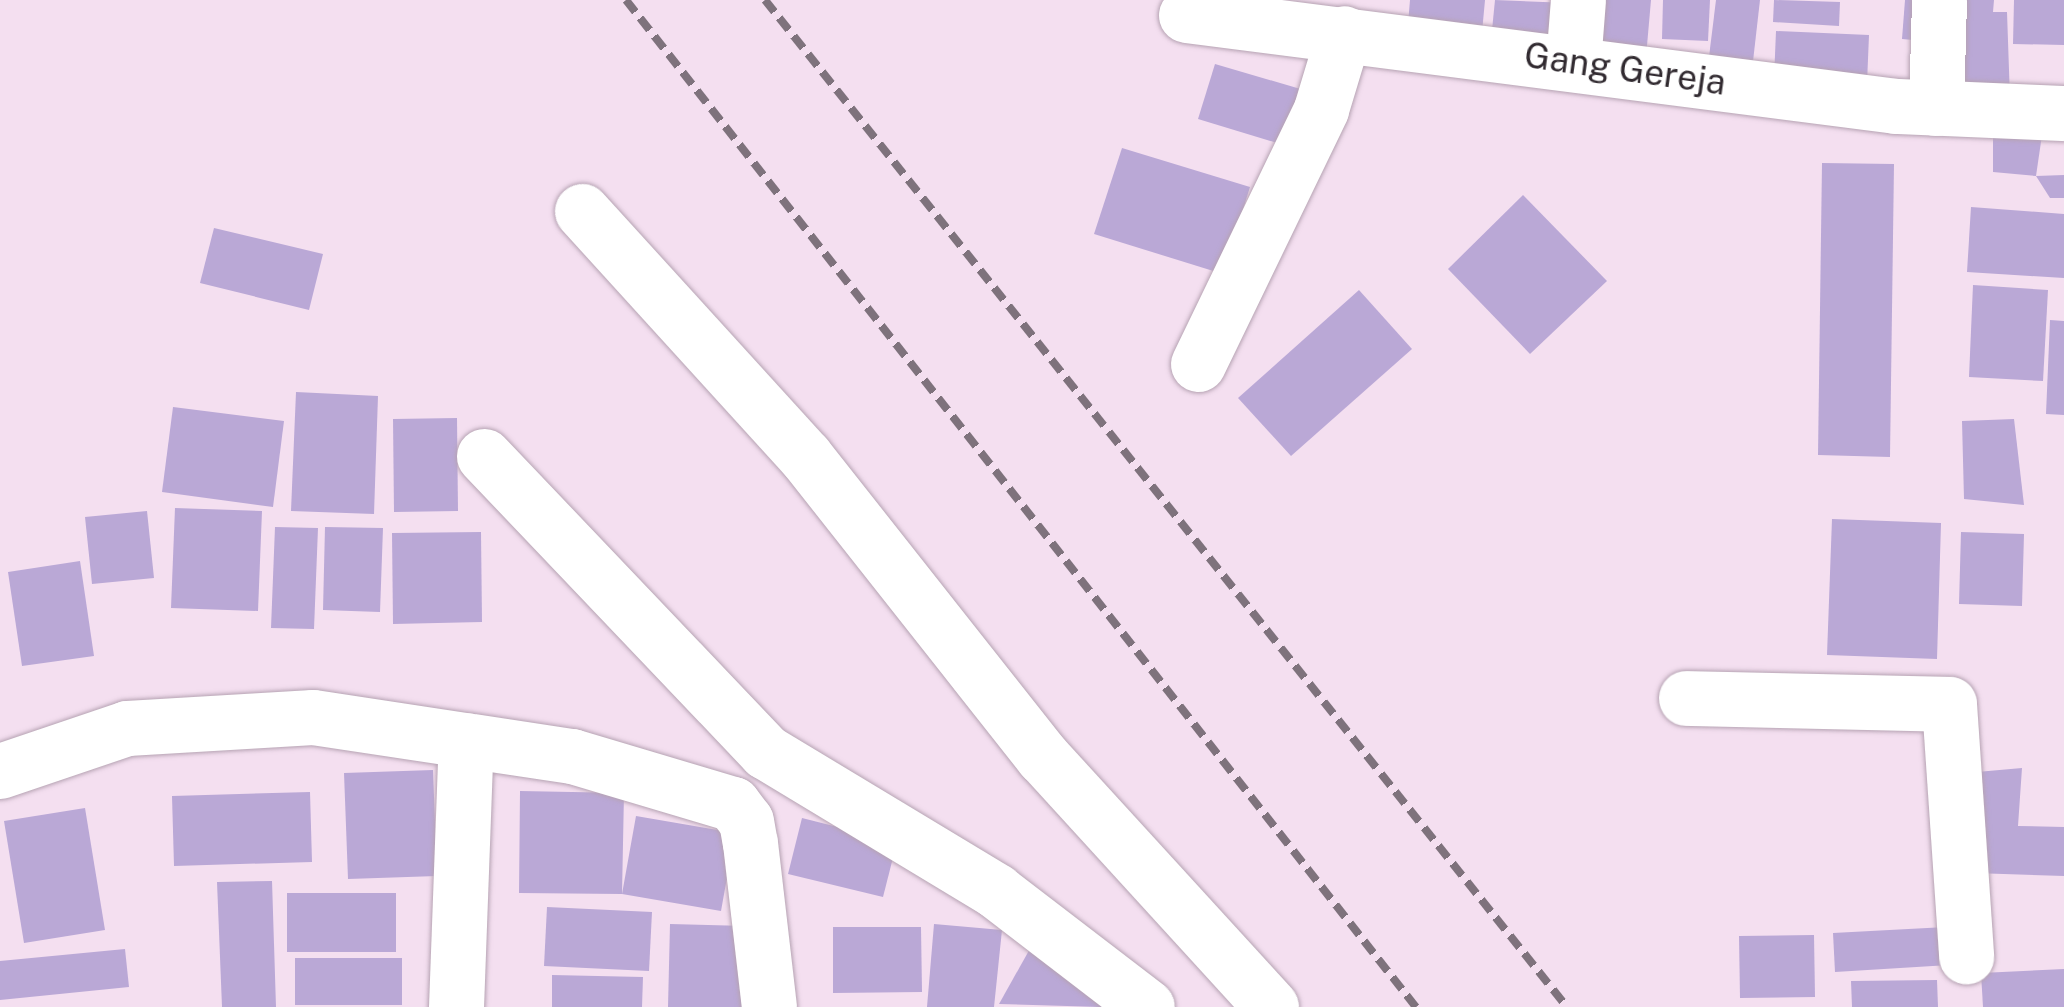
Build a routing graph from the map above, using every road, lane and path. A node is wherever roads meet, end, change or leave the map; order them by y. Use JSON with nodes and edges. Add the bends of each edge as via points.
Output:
{"nodes":[{"id":1,"x":1578,"y":0,"type":"edge"},
{"id":2,"x":1938,"y":0,"type":"edge"},
{"id":3,"x":1186,"y":15,"type":"dead end"},
{"id":4,"x":1344,"y":33,"type":"junction"},
{"id":5,"x":1573,"y":63,"type":"junction"},
{"id":6,"x":1936,"y":108,"type":"junction"},
{"id":7,"x":2064,"y":113,"type":"edge"},
{"id":8,"x":582,"y":211,"type":"dead end"},
{"id":9,"x":1198,"y":364,"type":"dead end"},
{"id":10,"x":484,"y":456,"type":"dead end"},
{"id":11,"x":1686,"y":698,"type":"dead end"},
{"id":12,"x":466,"y":740,"type":"junction"},
{"id":13,"x":766,"y":752,"type":"junction"},
{"id":14,"x":0,"y":771,"type":"edge"},
{"id":15,"x":733,"y":804,"type":"junction"},
{"id":16,"x":1966,"y":956,"type":"dead end"},
{"id":17,"x":456,"y":1007,"type":"edge"},
{"id":18,"x":768,"y":1007,"type":"edge"},
{"id":19,"x":1147,"y":1007,"type":"edge"},
{"id":20,"x":1270,"y":1007,"type":"edge"}],
"edges":[{"from":1,"to":5,"type":"street"},
{"from":2,"to":6,"type":"street"},
{"from":3,"to":4,"type":"street","name":"Gang Gereja"},
{"from":4,"to":5,"type":"street","name":"Gang Gereja"},
{"from":4,"to":9,"type":"street","via":[[1320,108]]},
{"from":5,"to":6,"type":"street","name":"Gang Gereja"},
{"from":6,"to":7,"type":"street","name":"Gang Gereja"},
{"from":8,"to":20,"type":"street","via":[[805,456],[1043,757]]},
{"from":10,"to":13,"type":"street"},
{"from":11,"to":16,"type":"street","via":[[1949,704]]},
{"from":12,"to":14,"type":"street","via":[[313,717],[146,727]]},
{"from":12,"to":15,"type":"street","via":[[572,756]]},
{"from":12,"to":17,"type":"street"},
{"from":13,"to":15,"type":"street"},
{"from":13,"to":19,"type":"street","via":[[996,890]]},
{"from":15,"to":18,"type":"street","via":[[746,821],[750,843]]}]}
